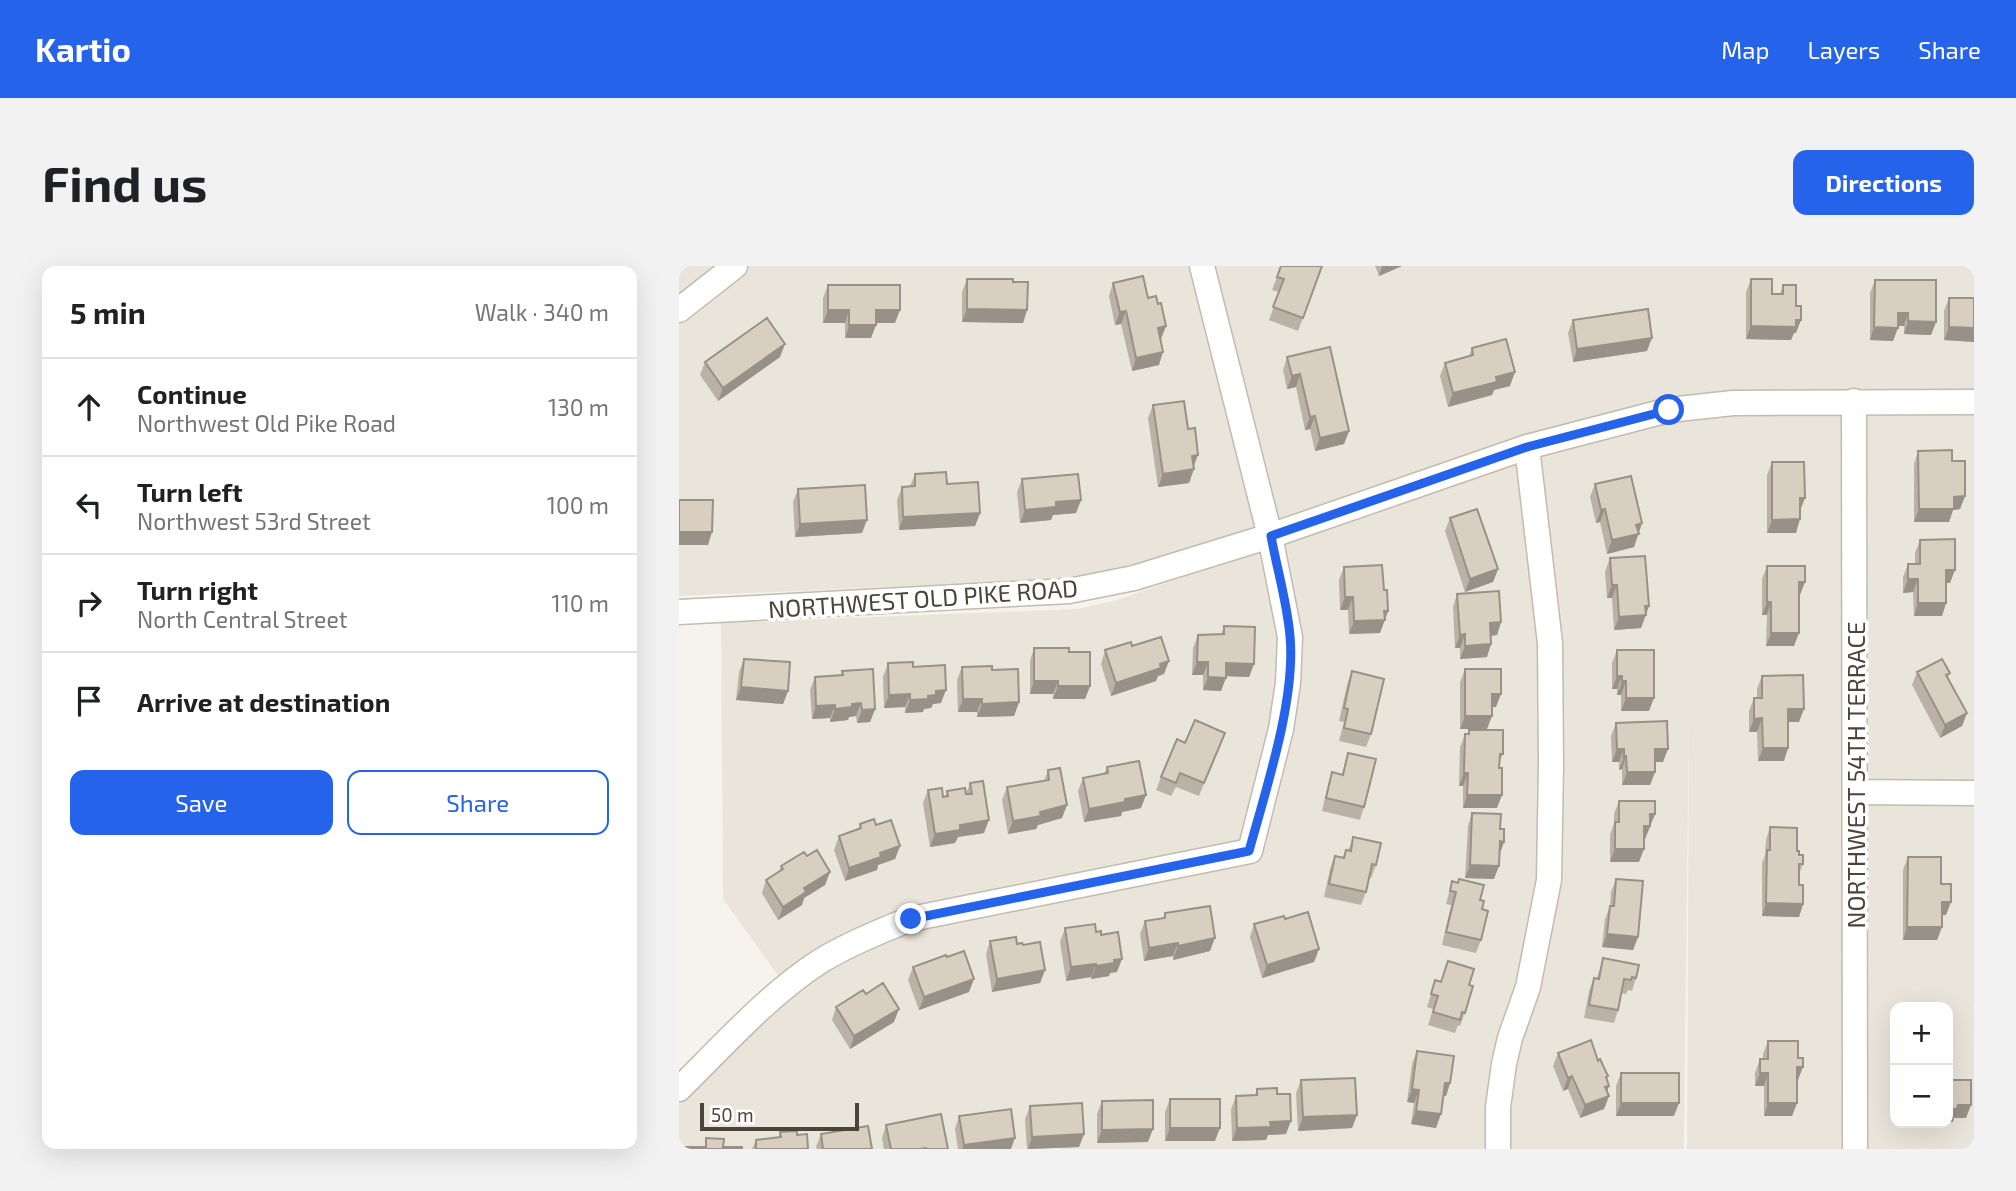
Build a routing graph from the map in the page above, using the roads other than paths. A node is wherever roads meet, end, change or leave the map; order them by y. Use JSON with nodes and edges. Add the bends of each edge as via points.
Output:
{"nodes":[{"id":1,"x":735,"y":266,"type":"edge"},
{"id":2,"x":1202,"y":266,"type":"edge"},
{"id":3,"x":679,"y":310,"type":"edge"},
{"id":4,"x":1854,"y":401,"type":"junction"},
{"id":5,"x":1974,"y":402,"type":"edge"},
{"id":6,"x":1527,"y":447,"type":"junction"},
{"id":7,"x":1271,"y":536,"type":"junction"},
{"id":8,"x":679,"y":612,"type":"edge"},
{"id":9,"x":1856,"y":792,"type":"junction"},
{"id":10,"x":1974,"y":793,"type":"edge"},
{"id":11,"x":679,"y":1088,"type":"edge"},
{"id":12,"x":1498,"y":1149,"type":"edge"},
{"id":13,"x":1855,"y":1149,"type":"edge"}],
"edges":[{"from":1,"to":3,"type":"street"},
{"from":2,"to":7,"type":"street"},
{"from":4,"to":5,"type":"street","name":"NORTHWEST OLD PIKE ROAD"},
{"from":4,"to":6,"type":"street","name":"NORTHWEST OLD PIKE ROAD","via":[[1733,403],[1669,410]]},
{"from":4,"to":9,"type":"street","name":"NORTHWEST 54TH TERRACE"},
{"from":6,"to":7,"type":"street","name":"NORTHWEST OLD PIKE ROAD"},
{"from":6,"to":12,"type":"street","via":[[1550,643],[1549,880],[1528,987],[1504,1064]]},
{"from":7,"to":8,"type":"street","name":"NORTHWEST OLD PIKE ROAD","via":[[1134,578],[1069,592]]},
{"from":7,"to":11,"type":"street","via":[[1290,637],[1288,683],[1281,729],[1249,851],[911,919],[874,934],[818,963],[791,984]]},
{"from":9,"to":10,"type":"street"},
{"from":9,"to":13,"type":"street","name":"NORTHWEST 54TH TERRACE"}]}
